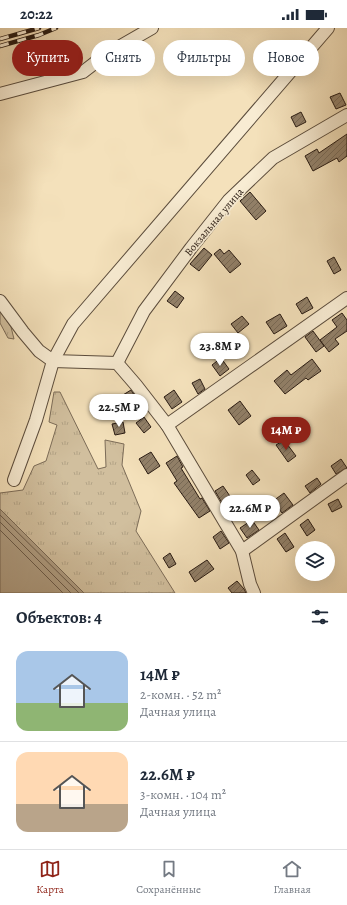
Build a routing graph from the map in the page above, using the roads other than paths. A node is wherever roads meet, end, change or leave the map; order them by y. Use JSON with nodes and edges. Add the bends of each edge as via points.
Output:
{"nodes":[{"id":1,"x":152,"y":28,"type":"edge"},
{"id":2,"x":328,"y":28,"type":"edge"},
{"id":3,"x":0,"y":94,"type":"edge"},
{"id":4,"x":347,"y":115,"type":"edge"},
{"id":5,"x":347,"y":298,"type":"edge"},
{"id":6,"x":0,"y":301,"type":"edge"},
{"id":7,"x":53,"y":360,"type":"junction"},
{"id":8,"x":117,"y":364,"type":"junction"},
{"id":9,"x":167,"y":425,"type":"junction"},
{"id":10,"x":347,"y":475,"type":"edge"},
{"id":11,"x":14,"y":480,"type":"dead end"},
{"id":12,"x":242,"y":551,"type":"junction"},
{"id":13,"x":254,"y":593,"type":"edge"}],
"edges":[{"from":1,"to":3,"type":"street","via":[[105,55],[83,72]]},
{"from":2,"to":7,"type":"street","via":[[72,324]]},
{"from":4,"to":8,"type":"street","name":"Вокзальная улица","via":[[273,158],[229,200],[144,311]]},
{"from":5,"to":9,"type":"street"},
{"from":6,"to":7,"type":"street","via":[[38,351]]},
{"from":7,"to":8,"type":"street"},
{"from":7,"to":11,"type":"street","via":[[36,420]]},
{"from":8,"to":9,"type":"street"},
{"from":9,"to":12,"type":"street"},
{"from":10,"to":12,"type":"street"},
{"from":12,"to":13,"type":"street"}]}
